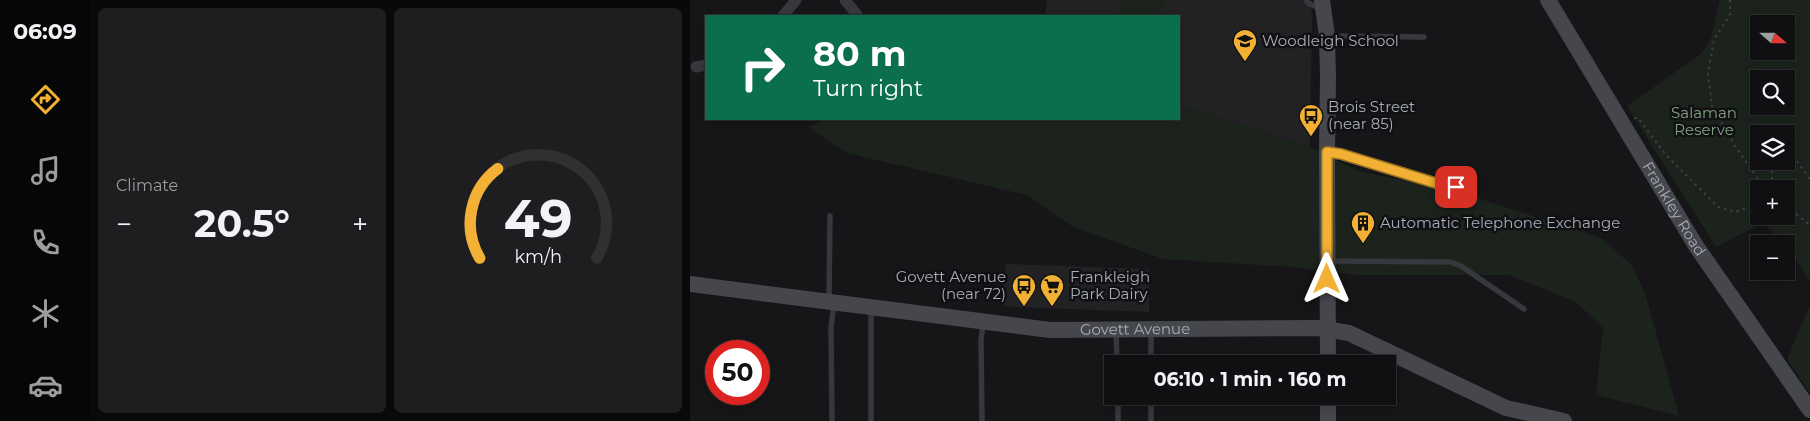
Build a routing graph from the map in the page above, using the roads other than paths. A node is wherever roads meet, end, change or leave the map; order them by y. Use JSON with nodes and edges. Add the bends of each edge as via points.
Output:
{"nodes":[{"id":1,"x":796,"y":0,"type":"edge"},
{"id":2,"x":845,"y":0,"type":"edge"},
{"id":3,"x":1306,"y":0,"type":"edge"},
{"id":4,"x":1548,"y":0,"type":"edge"},
{"id":5,"x":1322,"y":5,"type":"edge"},
{"id":6,"x":784,"y":15,"type":"edge"},
{"id":7,"x":857,"y":15,"type":"edge"},
{"id":8,"x":1326,"y":36,"type":"junction"},
{"id":9,"x":1424,"y":37,"type":"dead end"},
{"id":10,"x":1327,"y":152,"type":"junction"},
{"id":11,"x":1456,"y":187,"type":"dead end"},
{"id":12,"x":830,"y":216,"type":"dead end"},
{"id":13,"x":1327,"y":261,"type":"junction"},
{"id":14,"x":690,"y":284,"type":"edge"},
{"id":15,"x":832,"y":302,"type":"junction"},
{"id":16,"x":871,"y":308,"type":"junction"},
{"id":17,"x":1524,"y":308,"type":"dead end"},
{"id":18,"x":983,"y":322,"type":"junction"},
{"id":19,"x":1151,"y":329,"type":"junction"},
{"id":20,"x":1116,"y":330,"type":"junction"},
{"id":21,"x":1327,"y":330,"type":"junction"},
{"id":22,"x":1117,"y":355,"type":"edge"},
{"id":23,"x":1151,"y":355,"type":"edge"},
{"id":24,"x":1328,"y":355,"type":"edge"},
{"id":25,"x":1118,"y":405,"type":"edge"},
{"id":26,"x":1151,"y":405,"type":"edge"},
{"id":27,"x":1328,"y":405,"type":"edge"},
{"id":28,"x":1810,"y":410,"type":"edge"},
{"id":29,"x":832,"y":421,"type":"edge"},
{"id":30,"x":871,"y":421,"type":"edge"},
{"id":31,"x":982,"y":421,"type":"edge"},
{"id":32,"x":1118,"y":421,"type":"edge"},
{"id":33,"x":1151,"y":421,"type":"edge"},
{"id":34,"x":1328,"y":421,"type":"edge"},
{"id":35,"x":1564,"y":421,"type":"edge"}],
"edges":[{"from":1,"to":6,"type":"street"},
{"from":2,"to":7,"type":"street"},
{"from":3,"to":5,"type":"lane"},
{"from":4,"to":28,"type":"street","name":"Frankley Road","via":[[1696,246]]},
{"from":5,"to":8,"type":"street"},
{"from":8,"to":9,"type":"lane"},
{"from":8,"to":10,"type":"street"},
{"from":10,"to":11,"type":"lane"},
{"from":10,"to":13,"type":"street"},
{"from":12,"to":15,"type":"lane"},
{"from":13,"to":17,"type":"lane","via":[[1451,262]]},
{"from":13,"to":21,"type":"street"},
{"from":14,"to":15,"type":"street","name":"Govett Avenue"},
{"from":15,"to":16,"type":"street","name":"Govett Avenue"},
{"from":15,"to":29,"type":"lane"},
{"from":16,"to":18,"type":"street","name":"Govett Avenue"},
{"from":16,"to":30,"type":"lane"},
{"from":18,"to":20,"type":"street","name":"Govett Avenue","via":[[1050,330]]},
{"from":18,"to":31,"type":"lane"},
{"from":19,"to":20,"type":"street","name":"Govett Avenue"},
{"from":19,"to":21,"type":"street","name":"Govett Avenue"},
{"from":19,"to":23,"type":"lane"},
{"from":20,"to":22,"type":"lane"},
{"from":21,"to":24,"type":"street"},
{"from":21,"to":35,"type":"street","name":"Govett Avenue","via":[[1349,333],[1506,408]]},
{"from":25,"to":32,"type":"lane"},
{"from":26,"to":33,"type":"lane"},
{"from":27,"to":34,"type":"street"}]}
